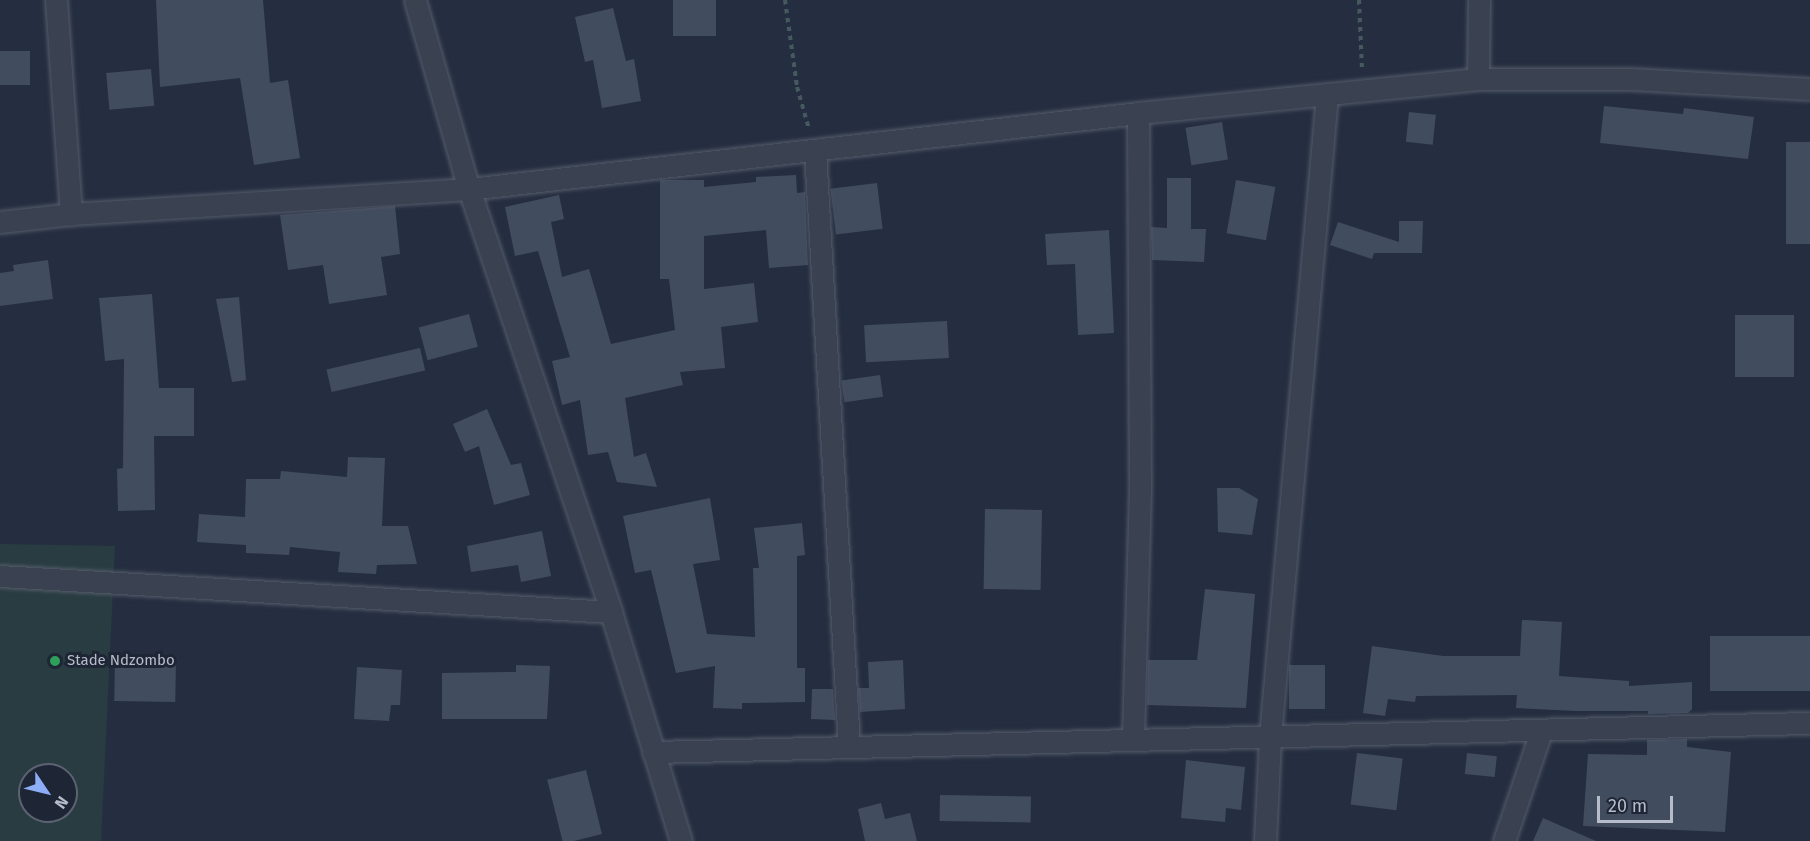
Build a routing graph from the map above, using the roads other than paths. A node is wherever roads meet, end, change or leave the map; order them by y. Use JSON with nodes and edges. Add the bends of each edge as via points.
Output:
{"nodes":[{"id":1,"x":56,"y":0,"type":"edge"},
{"id":2,"x":415,"y":0,"type":"edge"},
{"id":3,"x":1479,"y":0,"type":"edge"},
{"id":4,"x":1479,"y":79,"type":"junction"},
{"id":5,"x":1810,"y":89,"type":"edge"},
{"id":6,"x":1328,"y":95,"type":"junction"},
{"id":7,"x":1138,"y":113,"type":"junction"},
{"id":8,"x":815,"y":151,"type":"junction"},
{"id":9,"x":469,"y":189,"type":"junction"},
{"id":10,"x":71,"y":214,"type":"junction"},
{"id":11,"x":0,"y":222,"type":"edge"},
{"id":12,"x":0,"y":576,"type":"edge"},
{"id":13,"x":611,"y":612,"type":"junction"},
{"id":14,"x":1810,"y":723,"type":"edge"},
{"id":15,"x":1541,"y":732,"type":"junction"},
{"id":16,"x":1270,"y":737,"type":"junction"},
{"id":17,"x":1132,"y":738,"type":"junction"},
{"id":18,"x":849,"y":746,"type":"junction"},
{"id":19,"x":653,"y":752,"type":"junction"},
{"id":20,"x":681,"y":841,"type":"edge"},
{"id":21,"x":1265,"y":841,"type":"edge"},
{"id":22,"x":1504,"y":841,"type":"edge"}],
"edges":[{"from":1,"to":10,"type":"street"},
{"from":2,"to":9,"type":"street"},
{"from":3,"to":4,"type":"street"},
{"from":4,"to":5,"type":"street","via":[[1631,79]]},
{"from":4,"to":6,"type":"street"},
{"from":6,"to":7,"type":"street"},
{"from":6,"to":16,"type":"street"},
{"from":7,"to":8,"type":"street"},
{"from":7,"to":17,"type":"street","via":[[1140,488]]},
{"from":8,"to":9,"type":"street"},
{"from":8,"to":18,"type":"street"},
{"from":9,"to":10,"type":"street"},
{"from":9,"to":13,"type":"street"},
{"from":10,"to":11,"type":"street"},
{"from":12,"to":13,"type":"street"},
{"from":13,"to":19,"type":"street"},
{"from":14,"to":15,"type":"street"},
{"from":15,"to":16,"type":"street"},
{"from":15,"to":22,"type":"street"},
{"from":16,"to":17,"type":"street"},
{"from":16,"to":21,"type":"street"},
{"from":17,"to":18,"type":"street"},
{"from":18,"to":19,"type":"street"},
{"from":19,"to":20,"type":"street"}]}
